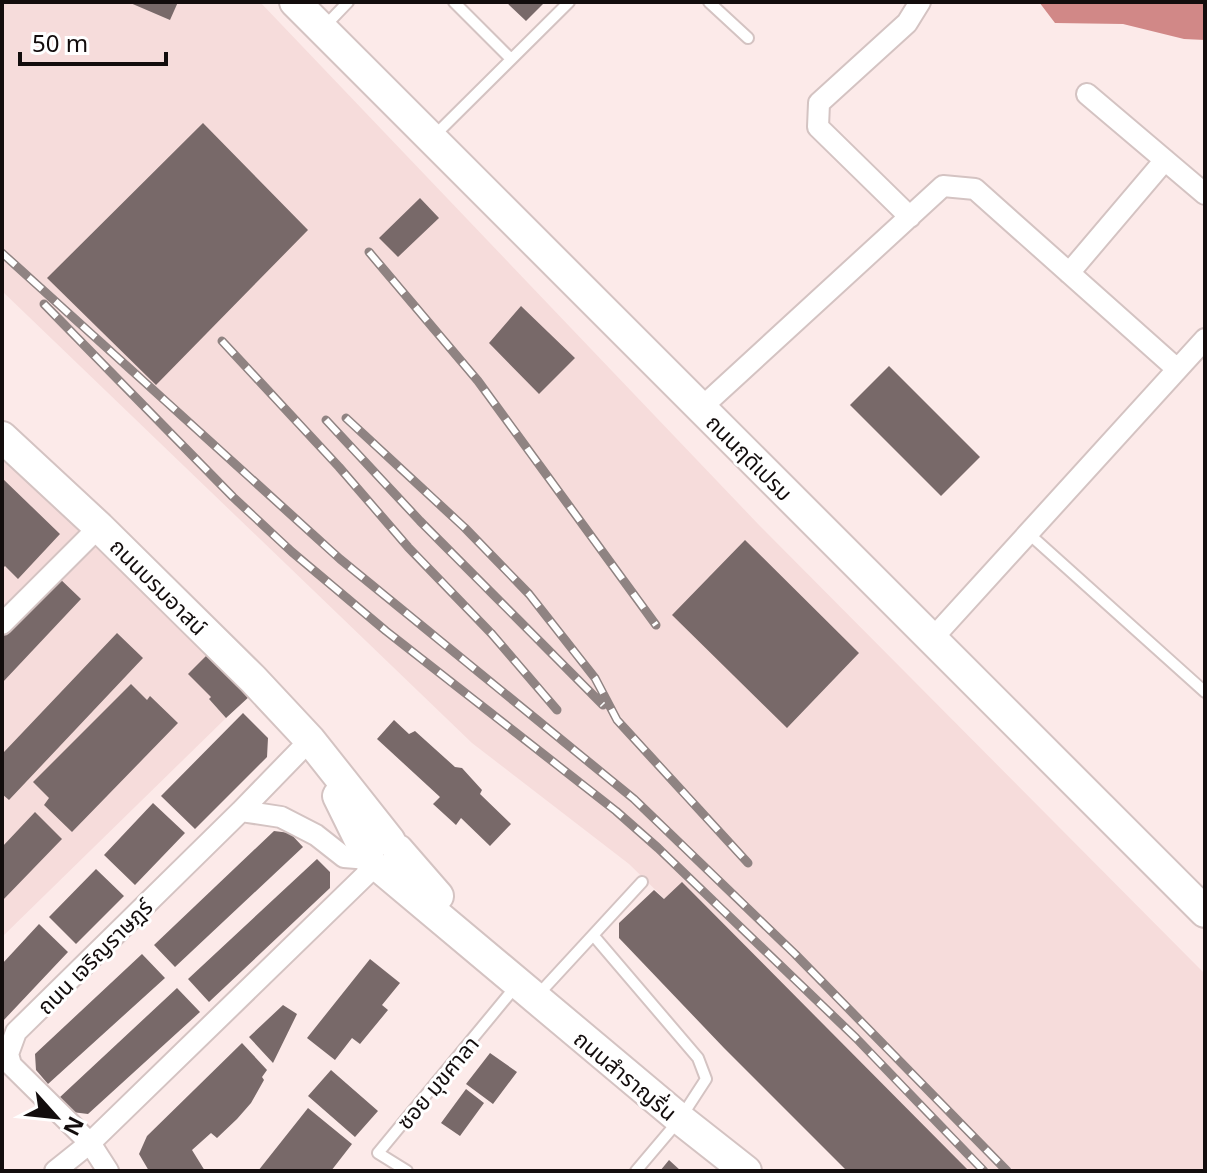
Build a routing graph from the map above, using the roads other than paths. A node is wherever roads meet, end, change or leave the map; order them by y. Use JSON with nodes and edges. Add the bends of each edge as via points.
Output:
{"nodes":[{"id":1,"x":295,"y":2,"type":"edge"},
{"id":2,"x":348,"y":2,"type":"edge"},
{"id":3,"x":454,"y":2,"type":"edge"},
{"id":4,"x":569,"y":2,"type":"edge"},
{"id":5,"x":709,"y":2,"type":"edge"},
{"id":6,"x":920,"y":2,"type":"edge"},
{"id":7,"x":322,"y":29,"type":"junction"},
{"id":8,"x":748,"y":38,"type":"dead end"},
{"id":9,"x":511,"y":59,"type":"junction"},
{"id":10,"x":1087,"y":94,"type":"dead end"},
{"id":11,"x":431,"y":138,"type":"junction"},
{"id":12,"x":1165,"y":160,"type":"junction"},
{"id":13,"x":1205,"y":194,"type":"edge"},
{"id":14,"x":910,"y":217,"type":"junction"},
{"id":15,"x":1069,"y":273,"type":"junction"},
{"id":16,"x":1204,"y":341,"type":"edge"},
{"id":17,"x":1177,"y":369,"type":"junction"},
{"id":18,"x":701,"y":408,"type":"junction"},
{"id":19,"x":2,"y":437,"type":"edge"},
{"id":20,"x":99,"y":527,"type":"junction"},
{"id":21,"x":1028,"y":533,"type":"junction"},
{"id":22,"x":2,"y":624,"type":"edge"},
{"id":23,"x":932,"y":639,"type":"junction"},
{"id":24,"x":1205,"y":692,"type":"edge"},
{"id":25,"x":310,"y":740,"type":"junction"},
{"id":26,"x":241,"y":811,"type":"junction"},
{"id":27,"x":376,"y":857,"type":"junction"},
{"id":28,"x":642,"y":882,"type":"dead end"},
{"id":29,"x":1205,"y":912,"type":"edge"},
{"id":30,"x":593,"y":935,"type":"junction"},
{"id":31,"x":520,"y":986,"type":"junction"},
{"id":32,"x":680,"y":1119,"type":"junction"},
{"id":33,"x":90,"y":1143,"type":"junction"},
{"id":34,"x":55,"y":1171,"type":"edge"},
{"id":35,"x":108,"y":1171,"type":"edge"},
{"id":36,"x":407,"y":1171,"type":"edge"},
{"id":37,"x":636,"y":1171,"type":"edge"},
{"id":38,"x":746,"y":1171,"type":"edge"}],
"edges":[{"from":1,"to":7,"type":"main road","name":"ถนนฤดีเปรม"},
{"from":2,"to":7,"type":"lane"},
{"from":3,"to":9,"type":"lane"},
{"from":4,"to":9,"type":"lane"},
{"from":5,"to":8,"type":"lane"},
{"from":6,"to":14,"type":"street","via":[[907,23],[819,103],[818,127]]},
{"from":7,"to":11,"type":"main road","name":"ถนนฤดีเปรม"},
{"from":9,"to":11,"type":"lane"},
{"from":10,"to":12,"type":"street"},
{"from":11,"to":18,"type":"main road","name":"ถนนฤดีเปรม"},
{"from":12,"to":13,"type":"street"},
{"from":12,"to":15,"type":"street"},
{"from":14,"to":15,"type":"street","via":[[943,186],[975,189]]},
{"from":14,"to":18,"type":"street"},
{"from":15,"to":17,"type":"street"},
{"from":16,"to":17,"type":"street"},
{"from":17,"to":21,"type":"street"},
{"from":18,"to":23,"type":"main road","name":"ถนนฤดีเปรม"},
{"from":19,"to":20,"type":"main road","name":"ถนนบรมอาสน์"},
{"from":20,"to":22,"type":"street"},
{"from":20,"to":25,"type":"main road","name":"ถนนบรมอาสน์"},
{"from":21,"to":23,"type":"street"},
{"from":21,"to":24,"type":"lane"},
{"from":23,"to":29,"type":"main road","name":"ถนนฤดีเปรม"},
{"from":25,"to":26,"type":"street","name":"ถนน เจริญราษฎร์"},
{"from":25,"to":27,"type":"main road","name":"ถนนบรมอาสน์"},
{"from":26,"to":27,"type":"street","via":[[281,817]]},
{"from":26,"to":33,"type":"street","name":"ถนน เจริญราษฎร์","via":[[16,1032],[8,1054],[11,1065]]},
{"from":27,"to":31,"type":"main road","name":"ถนนสำราญรื่น"},
{"from":27,"to":33,"type":"street","via":[[351,889]]},
{"from":28,"to":30,"type":"lane"},
{"from":30,"to":31,"type":"lane"},
{"from":30,"to":32,"type":"lane","via":[[698,1058],[706,1079]]},
{"from":31,"to":32,"type":"main road","name":"ถนนสำราญรื่น"},
{"from":31,"to":36,"type":"lane","name":"ซอย มุขศาลา","via":[[378,1153]]},
{"from":32,"to":37,"type":"lane"},
{"from":32,"to":38,"type":"main road","name":"ถนนสำราญรื่น"},
{"from":33,"to":34,"type":"street"},
{"from":33,"to":35,"type":"street","name":"ถนน เจริญราษฎร์"}]}
